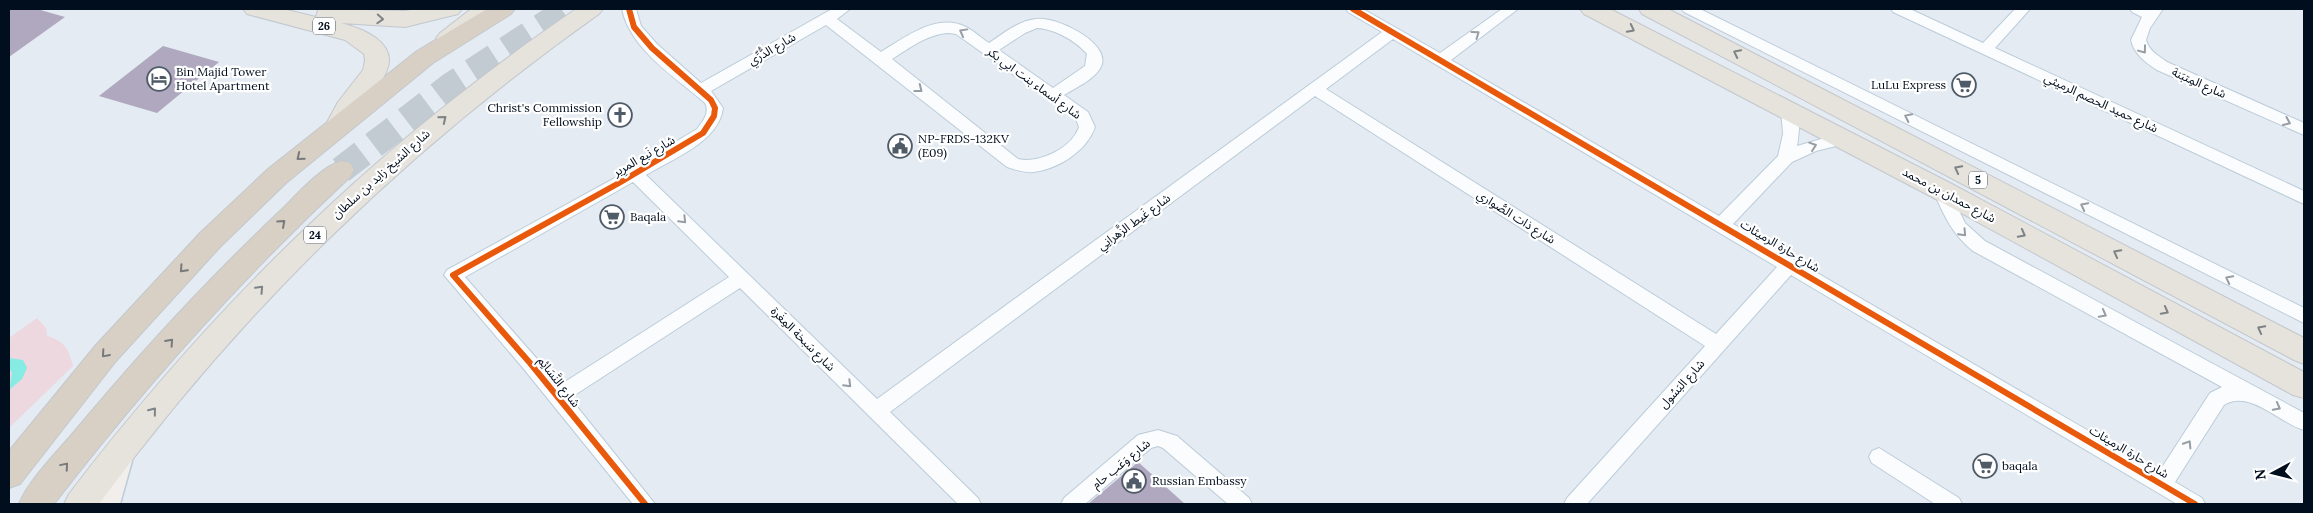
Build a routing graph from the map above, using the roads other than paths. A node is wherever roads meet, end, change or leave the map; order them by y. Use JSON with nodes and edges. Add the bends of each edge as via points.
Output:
{"nodes":[{"id":1,"x":255,"y":9,"type":"edge"},
{"id":2,"x":262,"y":9,"type":"edge"},
{"id":3,"x":450,"y":9,"type":"edge"},
{"id":4,"x":486,"y":9,"type":"edge"},
{"id":5,"x":503,"y":9,"type":"edge"},
{"id":6,"x":591,"y":9,"type":"edge"},
{"id":7,"x":629,"y":9,"type":"edge"},
{"id":8,"x":843,"y":9,"type":"edge"},
{"id":9,"x":1353,"y":9,"type":"edge"},
{"id":10,"x":1511,"y":9,"type":"edge"},
{"id":11,"x":1592,"y":9,"type":"edge"},
{"id":12,"x":1650,"y":9,"type":"edge"},
{"id":13,"x":1689,"y":9,"type":"edge"},
{"id":14,"x":1898,"y":9,"type":"edge"},
{"id":15,"x":2023,"y":9,"type":"edge"},
{"id":16,"x":2148,"y":11,"type":"edge"},
{"id":17,"x":826,"y":18,"type":"junction"},
{"id":18,"x":1392,"y":32,"type":"junction"},
{"id":19,"x":1986,"y":49,"type":"junction"},
{"id":20,"x":989,"y":50,"type":"junction"},
{"id":21,"x":425,"y":57,"type":"junction"},
{"id":22,"x":881,"y":59,"type":"junction"},
{"id":23,"x":1441,"y":60,"type":"junction"},
{"id":24,"x":1775,"y":72,"type":"junction"},
{"id":25,"x":1830,"y":78,"type":"junction"},
{"id":26,"x":1315,"y":89,"type":"junction"},
{"id":27,"x":701,"y":90,"type":"junction"},
{"id":28,"x":1052,"y":95,"type":"junction"},
{"id":29,"x":1789,"y":110,"type":"junction"},
{"id":30,"x":338,"y":126,"type":"junction"},
{"id":31,"x":2304,"y":129,"type":"edge"},
{"id":32,"x":1842,"y":139,"type":"junction"},
{"id":33,"x":1786,"y":158,"type":"junction"},
{"id":34,"x":341,"y":170,"type":"tunnel mouth"},
{"id":35,"x":635,"y":174,"type":"junction"},
{"id":36,"x":1941,"y":190,"type":"junction"},
{"id":37,"x":2304,"y":198,"type":"edge"},
{"id":38,"x":1721,"y":225,"type":"junction"},
{"id":39,"x":1790,"y":265,"type":"junction"},
{"id":40,"x":453,"y":275,"type":"joint"},
{"id":41,"x":741,"y":278,"type":"junction"},
{"id":42,"x":2304,"y":316,"type":"edge"},
{"id":43,"x":1718,"y":344,"type":"junction"},
{"id":44,"x":2304,"y":352,"type":"edge"},
{"id":45,"x":2304,"y":386,"type":"edge"},
{"id":46,"x":2249,"y":392,"type":"junction"},
{"id":47,"x":556,"y":397,"type":"junction"},
{"id":48,"x":876,"y":411,"type":"junction"},
{"id":49,"x":2304,"y":422,"type":"edge"},
{"id":50,"x":130,"y":438,"type":"junction"},
{"id":51,"x":1879,"y":457,"type":"dead end"},
{"id":52,"x":9,"y":474,"type":"edge"},
{"id":53,"x":2162,"y":485,"type":"junction"},
{"id":54,"x":35,"y":504,"type":"edge"},
{"id":55,"x":80,"y":504,"type":"edge"},
{"id":56,"x":106,"y":504,"type":"edge"},
{"id":57,"x":646,"y":504,"type":"edge"},
{"id":58,"x":971,"y":504,"type":"edge"},
{"id":59,"x":1071,"y":504,"type":"edge"},
{"id":60,"x":1242,"y":504,"type":"edge"},
{"id":61,"x":1574,"y":504,"type":"edge"},
{"id":62,"x":1952,"y":504,"type":"edge"},
{"id":63,"x":2195,"y":504,"type":"edge"}],
"edges":[{"from":1,"to":30,"type":"main road","number":"26","via":[[353,34],[370,44],[376,57],[374,74],[347,108]]},
{"from":2,"to":3,"type":"main road","one_way":true,"via":[[391,20]]},
{"from":4,"to":21,"type":"main road"},
{"from":5,"to":21,"type":"highway"},
{"from":50,"to":6,"type":"main road","name":"شارع الشيخ زايد بن سلطان","number":"24","one_way":true,"via":[[192,362],[268,281],[378,175],[533,48]]},
{"from":7,"to":27,"type":"street","name":"شارع نَبع المرِير","via":[[634,27],[652,48]]},
{"from":8,"to":17,"type":"street","name":"شارع الدُّرِّي"},
{"from":9,"to":18,"type":"street","name":"شارع حارة الرميثات"},
{"from":23,"to":10,"type":"street","one_way":true},
{"from":11,"to":29,"type":"main road","name":"شارع حمدان بن محمد","number":"5","one_way":true},
{"from":24,"to":12,"type":"main road","number":"5","one_way":true},
{"from":13,"to":25,"type":"street"},
{"from":14,"to":19,"type":"street","name":"شارع حميد الحصم الرميثي"},
{"from":15,"to":19,"type":"street"},
{"from":16,"to":31,"type":"street","name":"شارع المِتبَنة","one_way":true,"via":[[2137,36],[2142,51],[2150,59]]},
{"from":17,"to":22,"type":"street","name":"شارع أسماء بنت ابي بكر"},
{"from":17,"to":27,"type":"street","name":"شارع الدُّرِّي"},
{"from":18,"to":23,"type":"street","name":"شارع حارة الرميثات"},
{"from":18,"to":26,"type":"street","name":"شارع غَيط الزَّهرانِي"},
{"from":19,"to":37,"type":"street","name":"شارع حميد الحصم الرميثي"},
{"from":20,"to":22,"type":"street","name":"شارع أسماء بنت ابي بكر","one_way":true,"via":[[960,30],[945,27],[930,30]]},
{"from":20,"to":28,"type":"street","name":"شارع أسماء بنت ابي بكر"},
{"from":20,"to":28,"type":"street","via":[[1029,25],[1042,22],[1055,24],[1092,49],[1096,59],[1090,70]]},
{"from":21,"to":30,"type":"highway"},
{"from":22,"to":28,"type":"street","name":"شارع أسماء بنت ابي بكر","one_way":true,"via":[[1020,166],[1046,164],[1085,133],[1087,127],[1082,116]]},
{"from":23,"to":38,"type":"street","name":"شارع حارة الرميثات"},
{"from":24,"to":25,"type":"main road"},
{"from":44,"to":24,"type":"main road","number":"5","one_way":true},
{"from":42,"to":25,"type":"street","one_way":true},
{"from":26,"to":43,"type":"street","name":"شارع ذات الصَّواري"},
{"from":26,"to":48,"type":"street","name":"شارع غَيط الزَّهرانِي"},
{"from":27,"to":35,"type":"street","name":"شارع نَبع المرِير","via":[[715,108],[710,125],[693,140]]},
{"from":29,"to":32,"type":"main road","name":"شارع حمدان بن محمد","number":"5"},
{"from":29,"to":33,"type":"street","via":[[1791,134]]},
{"from":30,"to":52,"type":"highway","one_way":true,"via":[[277,176],[210,240],[106,353]]},
{"from":33,"to":32,"type":"street","name":"شارع حارة الرميثات","one_way":true,"via":[[1812,146]]},
{"from":32,"to":36,"type":"main road","name":"شارع حمدان بن محمد","number":"5"},
{"from":33,"to":38,"type":"street","name":"شارع حارة الرميثات"},
{"from":54,"to":34,"type":"highway","one_way":true,"via":[[144,370],[213,294],[276,228]]},
{"from":35,"to":40,"type":"street","name":"شارع نَبع المرِير"},
{"from":35,"to":41,"type":"street","name":"شارع سَبخة المِغَرة","one_way":true},
{"from":36,"to":45,"type":"main road","name":"شارع حمدان بن محمد","number":"5","one_way":true},
{"from":36,"to":46,"type":"street","one_way":true,"via":[[1954,221],[1979,246]]},
{"from":38,"to":39,"type":"street","name":"شارع حارة الرميثات"},
{"from":39,"to":43,"type":"street","name":"شارع البَسُول"},
{"from":39,"to":53,"type":"street","name":"شارع حارة الرميثات"},
{"from":40,"to":47,"type":"street","name":"شارع النَّسَائِم"},
{"from":41,"to":47,"type":"street","name":"شارع النَّسَائِم"},
{"from":41,"to":48,"type":"street","name":"شارع سَبخة المِغَرة","one_way":true},
{"from":43,"to":61,"type":"street","name":"شارع البَسُول"},
{"from":46,"to":49,"type":"street","one_way":true},
{"from":53,"to":46,"type":"street","name":"شارع حارة الرميثات","one_way":true,"via":[[2217,399],[2234,392]]},
{"from":47,"to":57,"type":"street","name":"شارع النَّسَائِم"},
{"from":48,"to":58,"type":"street","name":"شارع سَبخة المِغَرة"},
{"from":50,"to":55,"type":"main road","name":"شارع الشيخ زايد بن سلطان","number":"24"},
{"from":50,"to":56,"type":"main road","via":[[111,480]]},
{"from":51,"to":62,"type":"street"},
{"from":53,"to":63,"type":"street","name":"شارع حارة الرميثات"},
{"from":59,"to":60,"type":"street","name":"شارع وَعَب حام","via":[[1146,441],[1158,438],[1170,442]]}]}
